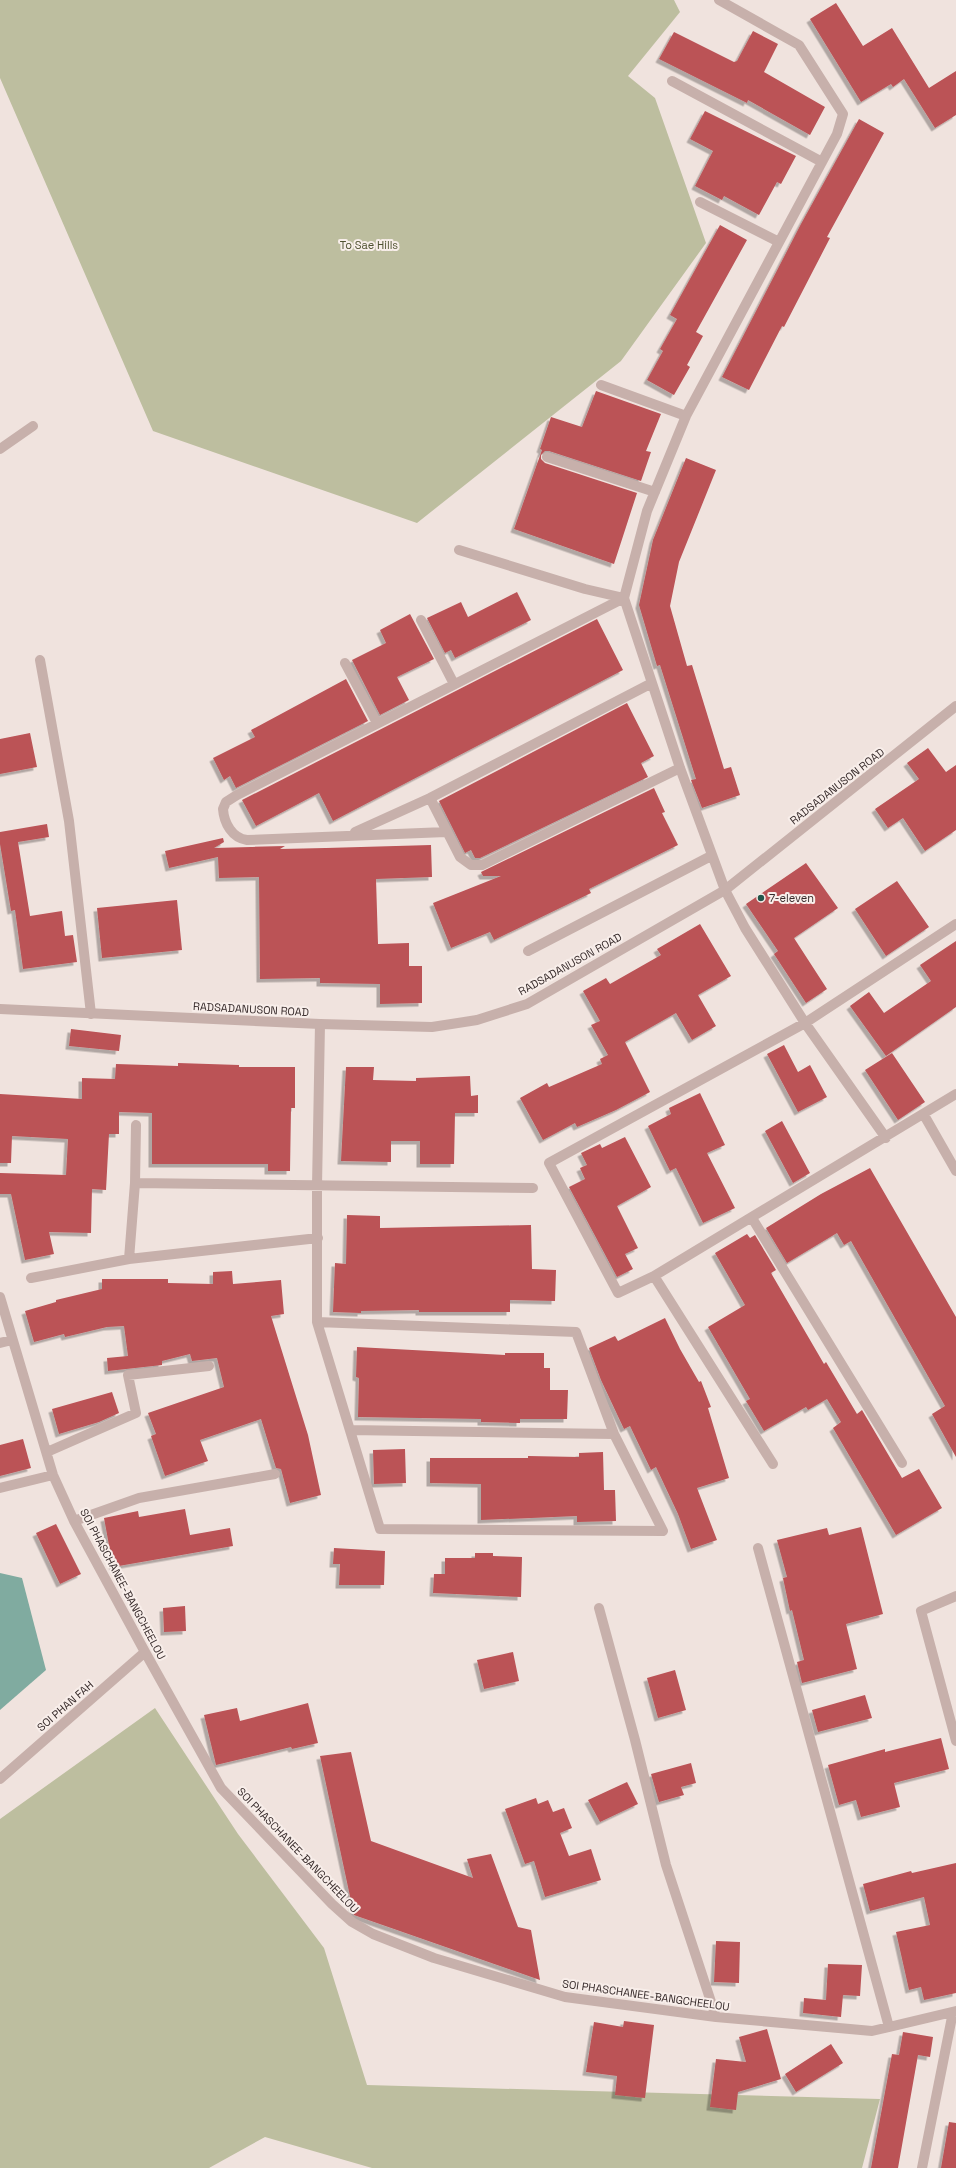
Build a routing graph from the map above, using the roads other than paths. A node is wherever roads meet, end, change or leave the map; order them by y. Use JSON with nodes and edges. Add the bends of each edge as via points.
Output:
{"nodes":[{"id":1,"x":719,"y":0,"type":"edge"},
{"id":2,"x":672,"y":81,"type":"dead end"},
{"id":3,"x":822,"y":162,"type":"junction"},
{"id":4,"x":700,"y":202,"type":"dead end"},
{"id":5,"x":779,"y":242,"type":"junction"},
{"id":6,"x":601,"y":385,"type":"dead end"},
{"id":7,"x":686,"y":416,"type":"junction"},
{"id":8,"x":33,"y":426,"type":"dead end"},
{"id":9,"x":0,"y":449,"type":"edge"},
{"id":10,"x":547,"y":457,"type":"dead end"},
{"id":11,"x":655,"y":492,"type":"junction"},
{"id":12,"x":459,"y":550,"type":"dead end"},
{"id":13,"x":624,"y":598,"type":"junction"},
{"id":14,"x":422,"y":620,"type":"dead end"},
{"id":15,"x":40,"y":660,"type":"dead end"},
{"id":16,"x":345,"y":663,"type":"dead end"},
{"id":17,"x":652,"y":683,"type":"junction"},
{"id":18,"x":454,"y":684,"type":"junction"},
{"id":19,"x":956,"y":706,"type":"edge"},
{"id":20,"x":377,"y":723,"type":"junction"},
{"id":21,"x":680,"y":768,"type":"junction"},
{"id":22,"x":430,"y":798,"type":"junction"},
{"id":23,"x":446,"y":832,"type":"junction"},
{"id":24,"x":350,"y":834,"type":"junction"},
{"id":25,"x":711,"y":856,"type":"junction"},
{"id":26,"x":725,"y":890,"type":"junction"},
{"id":27,"x":956,"y":924,"type":"edge"},
{"id":28,"x":528,"y":951,"type":"dead end"},
{"id":29,"x":0,"y":1009,"type":"edge"},
{"id":30,"x":91,"y":1014,"type":"junction"},
{"id":31,"x":320,"y":1024,"type":"junction"},
{"id":32,"x":805,"y":1024,"type":"junction"},
{"id":33,"x":956,"y":1094,"type":"edge"},
{"id":34,"x":924,"y":1115,"type":"junction"},
{"id":35,"x":136,"y":1125,"type":"dead end"},
{"id":36,"x":886,"y":1138,"type":"junction"},
{"id":37,"x":956,"y":1171,"type":"edge"},
{"id":38,"x":135,"y":1183,"type":"junction"},
{"id":39,"x":317,"y":1186,"type":"junction"},
{"id":40,"x":533,"y":1188,"type":"dead end"},
{"id":41,"x":752,"y":1218,"type":"junction"},
{"id":42,"x":318,"y":1238,"type":"junction"},
{"id":43,"x":129,"y":1259,"type":"junction"},
{"id":44,"x":654,"y":1276,"type":"junction"},
{"id":45,"x":31,"y":1278,"type":"dead end"},
{"id":46,"x":0,"y":1297,"type":"edge"},
{"id":47,"x":317,"y":1322,"type":"junction"},
{"id":48,"x":12,"y":1340,"type":"junction"},
{"id":49,"x":0,"y":1343,"type":"edge"},
{"id":50,"x":209,"y":1366,"type":"dead end"},
{"id":51,"x":350,"y":1430,"type":"junction"},
{"id":52,"x":614,"y":1434,"type":"junction"},
{"id":53,"x":46,"y":1452,"type":"junction"},
{"id":54,"x":902,"y":1463,"type":"dead end"},
{"id":55,"x":773,"y":1464,"type":"dead end"},
{"id":56,"x":275,"y":1474,"type":"dead end"},
{"id":57,"x":53,"y":1475,"type":"junction"},
{"id":58,"x":0,"y":1488,"type":"edge"},
{"id":59,"x":74,"y":1521,"type":"junction"},
{"id":60,"x":758,"y":1548,"type":"dead end"},
{"id":61,"x":956,"y":1596,"type":"edge"},
{"id":62,"x":599,"y":1608,"type":"dead end"},
{"id":63,"x":145,"y":1652,"type":"junction"},
{"id":64,"x":956,"y":1741,"type":"edge"},
{"id":65,"x":0,"y":1779,"type":"edge"},
{"id":66,"x":954,"y":2012,"type":"edge"},
{"id":67,"x":716,"y":2017,"type":"junction"},
{"id":68,"x":888,"y":2027,"type":"junction"},
{"id":69,"x":922,"y":2168,"type":"edge"}],
"edges":[{"from":1,"to":3,"type":"street","via":[[799,45],[844,114]]},
{"from":2,"to":3,"type":"street"},
{"from":3,"to":5,"type":"street"},
{"from":4,"to":5,"type":"street"},
{"from":5,"to":7,"type":"street"},
{"from":6,"to":7,"type":"street"},
{"from":7,"to":11,"type":"street"},
{"from":8,"to":9,"type":"street"},
{"from":10,"to":11,"type":"street"},
{"from":11,"to":13,"type":"street","via":[[647,510]]},
{"from":12,"to":13,"type":"street","via":[[585,589]]},
{"from":13,"to":17,"type":"street"},
{"from":13,"to":18,"type":"street"},
{"from":14,"to":18,"type":"street"},
{"from":15,"to":30,"type":"street","via":[[69,821]]},
{"from":16,"to":20,"type":"street"},
{"from":17,"to":21,"type":"street"},
{"from":17,"to":22,"type":"street"},
{"from":18,"to":20,"type":"street"},
{"from":19,"to":26,"type":"street","name":"RADSADANUSON ROAD"},
{"from":20,"to":24,"type":"street","via":[[237,795],[226,802],[223,808],[233,835],[238,839]]},
{"from":21,"to":23,"type":"street","via":[[482,865],[465,863]]},
{"from":21,"to":25,"type":"street"},
{"from":22,"to":23,"type":"street"},
{"from":22,"to":24,"type":"street"},
{"from":23,"to":24,"type":"street"},
{"from":25,"to":26,"type":"street"},
{"from":25,"to":28,"type":"street"},
{"from":26,"to":31,"type":"street","name":"RADSADANUSON ROAD","via":[[527,1004],[477,1020],[432,1027]]},
{"from":26,"to":32,"type":"street","via":[[745,928]]},
{"from":27,"to":32,"type":"street"},
{"from":29,"to":30,"type":"street","name":"RADSADANUSON ROAD"},
{"from":30,"to":31,"type":"street","name":"RADSADANUSON ROAD"},
{"from":31,"to":39,"type":"street"},
{"from":32,"to":36,"type":"street"},
{"from":32,"to":44,"type":"street","via":[[549,1163],[618,1293]]},
{"from":33,"to":34,"type":"street"},
{"from":34,"to":36,"type":"street"},
{"from":34,"to":37,"type":"street"},
{"from":35,"to":38,"type":"street"},
{"from":36,"to":41,"type":"street"},
{"from":38,"to":39,"type":"street"},
{"from":38,"to":43,"type":"street"},
{"from":39,"to":40,"type":"street"},
{"from":39,"to":42,"type":"street"},
{"from":41,"to":44,"type":"street"},
{"from":41,"to":54,"type":"street"},
{"from":42,"to":43,"type":"street"},
{"from":42,"to":47,"type":"street"},
{"from":43,"to":45,"type":"street"},
{"from":44,"to":55,"type":"street"},
{"from":46,"to":48,"type":"street","name":"SOI PHASCHANEE-BANGCHEELOU"},
{"from":47,"to":51,"type":"street"},
{"from":47,"to":52,"type":"street","via":[[576,1332]]},
{"from":48,"to":49,"type":"street"},
{"from":48,"to":53,"type":"street","name":"SOI PHASCHANEE-BANGCHEELOU"},
{"from":50,"to":53,"type":"street","via":[[128,1376],[136,1413]]},
{"from":51,"to":52,"type":"street"},
{"from":51,"to":52,"type":"street","via":[[380,1529],[664,1531]]},
{"from":53,"to":57,"type":"street","name":"SOI PHASCHANEE-BANGCHEELOU"},
{"from":56,"to":59,"type":"street","via":[[140,1498]]},
{"from":57,"to":58,"type":"street"},
{"from":57,"to":59,"type":"street","name":"SOI PHASCHANEE-BANGCHEELOU"},
{"from":59,"to":63,"type":"street","name":"SOI PHASCHANEE-BANGCHEELOU"},
{"from":60,"to":68,"type":"street"},
{"from":61,"to":64,"type":"street","via":[[921,1611]]},
{"from":62,"to":67,"type":"street","via":[[666,1865]]},
{"from":63,"to":65,"type":"street","name":"SOI PHAN FAH"},
{"from":63,"to":67,"type":"street","name":"SOI PHASCHANEE-BANGCHEELOU","via":[[222,1788],[352,1922],[373,1934],[434,1958],[565,1997]]},
{"from":66,"to":68,"type":"street","name":"SOI PHASCHANEE-BANGCHEELOU"},
{"from":66,"to":69,"type":"street"},
{"from":67,"to":68,"type":"street","name":"SOI PHASCHANEE-BANGCHEELOU","via":[[872,2031]]}]}
